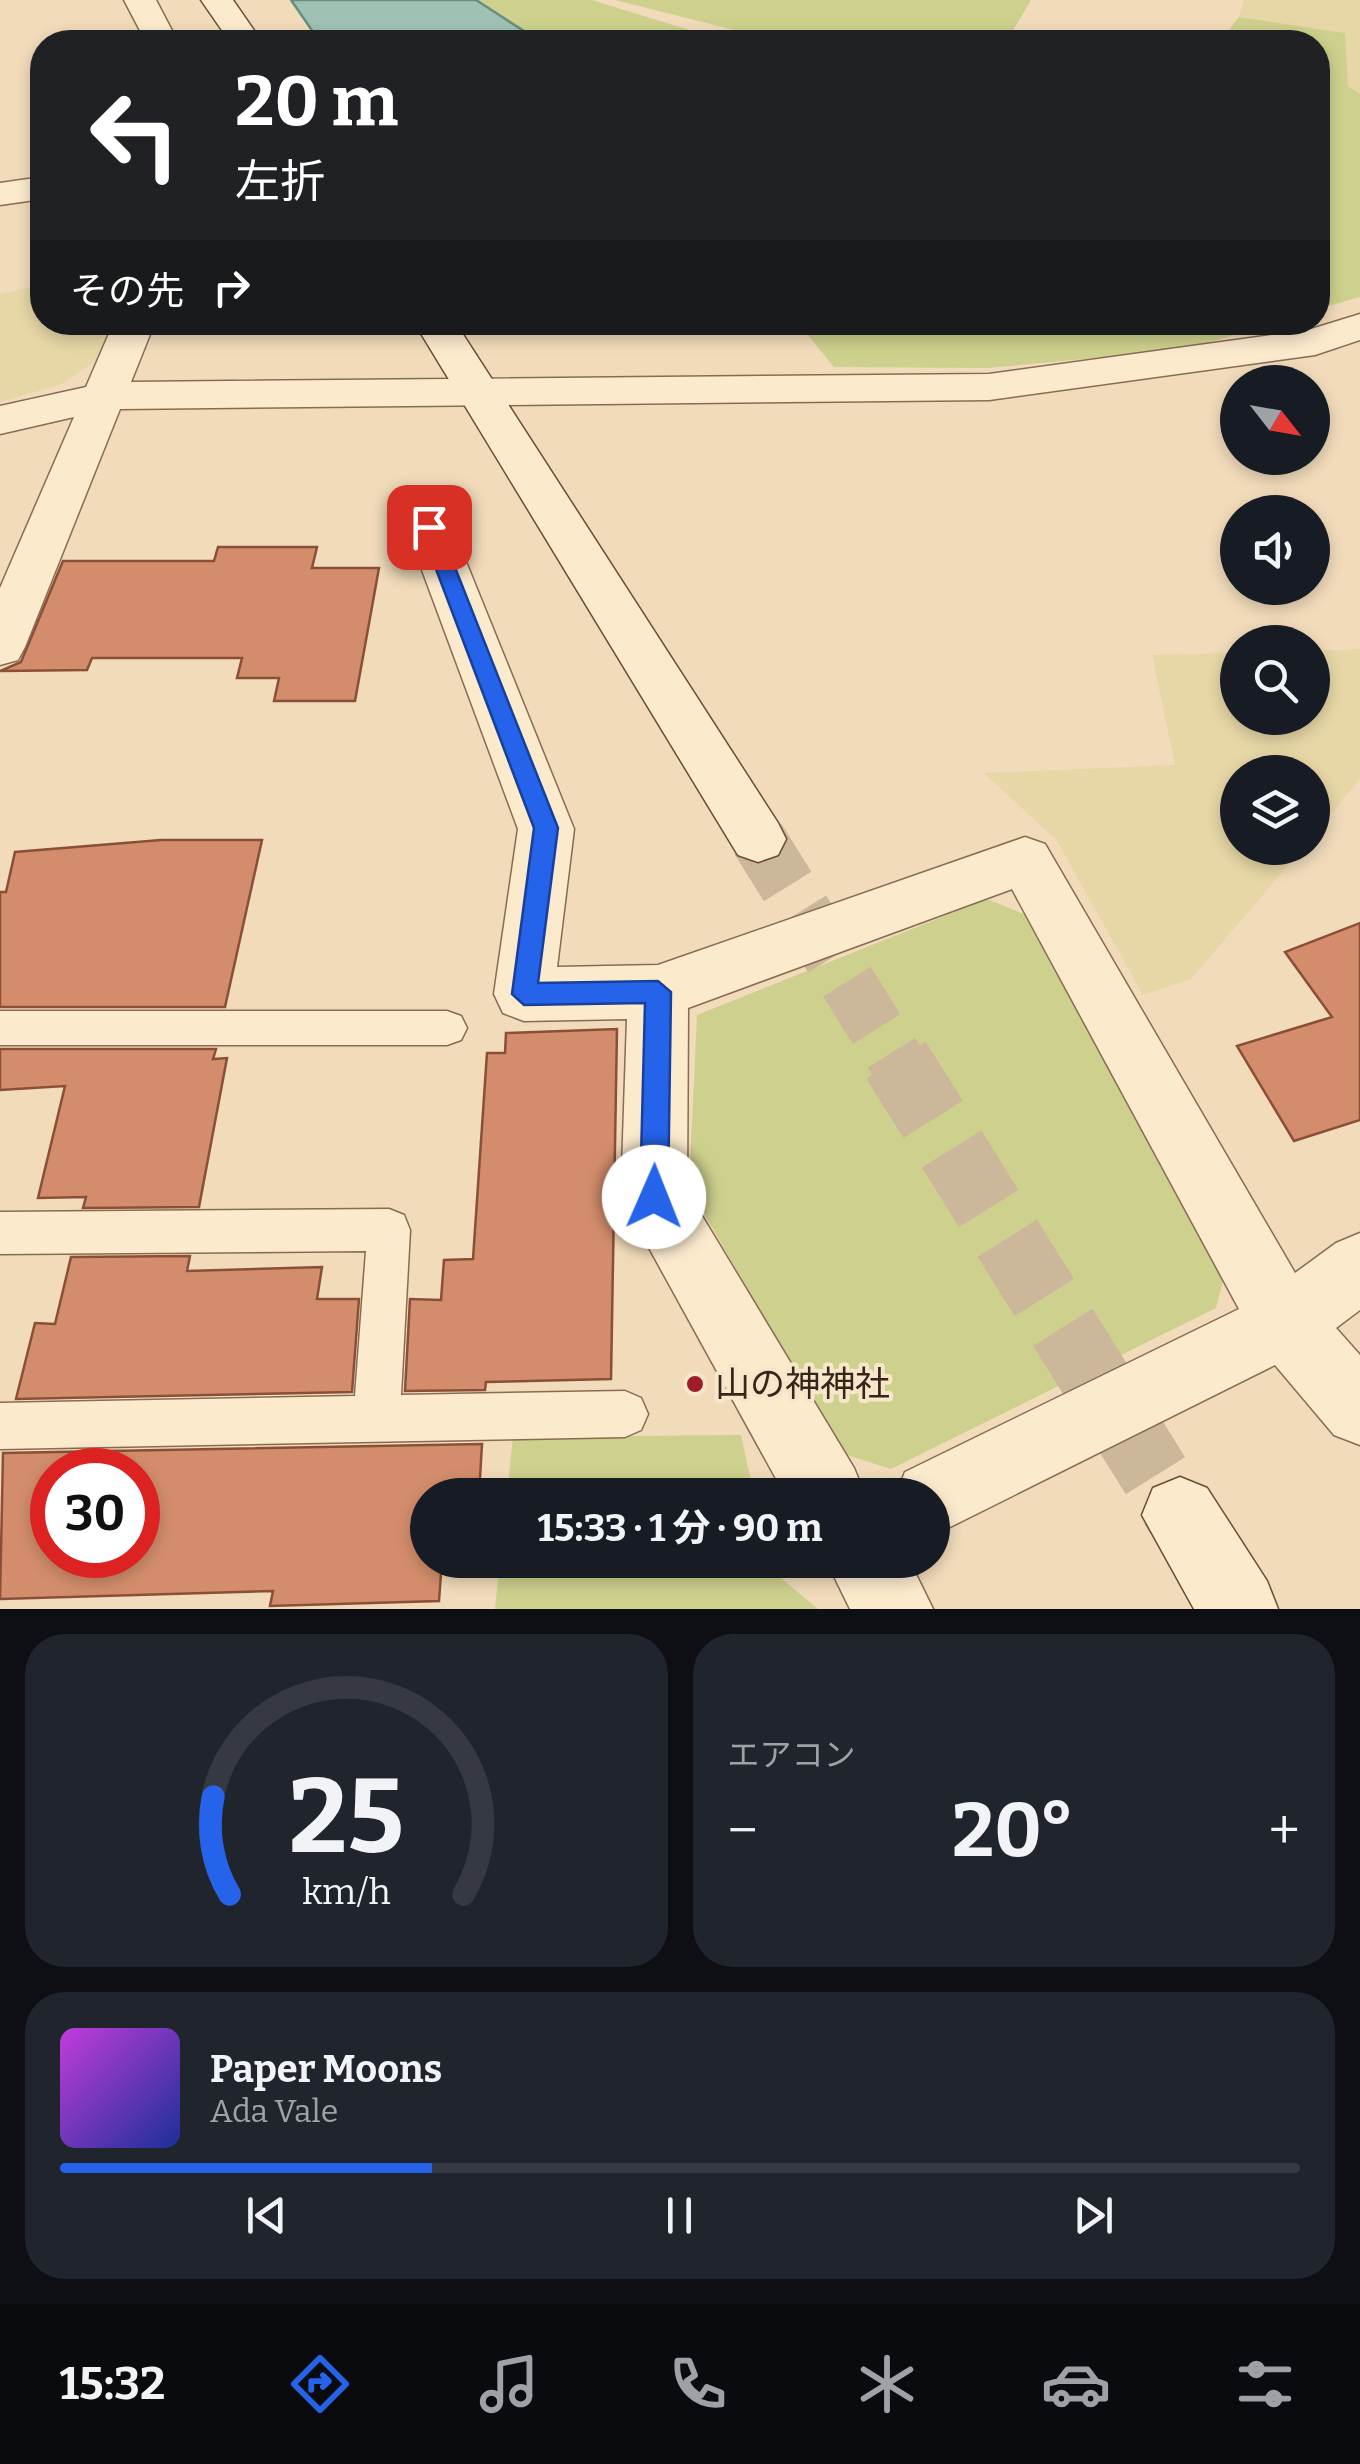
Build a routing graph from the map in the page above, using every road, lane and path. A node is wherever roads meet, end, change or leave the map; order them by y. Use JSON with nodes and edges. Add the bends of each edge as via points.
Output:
{"nodes":[{"id":1,"x":140,"y":0,"type":"edge"},
{"id":2,"x":217,"y":0,"type":"edge"},
{"id":3,"x":156,"y":30,"type":"edge"},
{"id":4,"x":238,"y":30,"type":"edge"},
{"id":5,"x":30,"y":190,"type":"edge"},
{"id":6,"x":0,"y":194,"type":"edge"},
{"id":7,"x":1360,"y":326,"type":"edge"},
{"id":8,"x":130,"y":335,"type":"edge"},
{"id":9,"x":443,"y":335,"type":"edge"},
{"id":10,"x":482,"y":394,"type":"junction"},
{"id":11,"x":108,"y":396,"type":"junction"},
{"id":12,"x":0,"y":420,"type":"edge"},
{"id":13,"x":429,"y":527,"type":"dead end"},
{"id":14,"x":13,"y":585,"type":"edge"},
{"id":15,"x":0,"y":647,"type":"edge"},
{"id":16,"x":758,"y":840,"type":"tunnel mouth"},
{"id":17,"x":658,"y":992,"type":"junction"},
{"id":18,"x":0,"y":1028,"type":"edge"},
{"id":19,"x":447,"y":1028,"type":"dead end"},
{"id":20,"x":0,"y":1233,"type":"edge"},
{"id":21,"x":1360,"y":1267,"type":"edge"},
{"id":22,"x":1285,"y":1323,"type":"junction"},
{"id":23,"x":1360,"y":1409,"type":"edge"},
{"id":24,"x":625,"y":1414,"type":"dead end"},
{"id":25,"x":376,"y":1418,"type":"junction"},
{"id":26,"x":0,"y":1426,"type":"edge"},
{"id":27,"x":817,"y":1478,"type":"edge"},
{"id":28,"x":950,"y":1490,"type":"edge"},
{"id":29,"x":1180,"y":1515,"type":"tunnel mouth"},
{"id":30,"x":876,"y":1578,"type":"edge"},
{"id":31,"x":894,"y":1609,"type":"edge"},
{"id":32,"x":1239,"y":1609,"type":"edge"}],
"edges":[{"from":1,"to":3,"type":"street"},
{"from":2,"to":4,"type":"street"},
{"from":5,"to":6,"type":"street"},
{"from":7,"to":10,"type":"street","via":[[1315,342],[989,388]]},
{"from":8,"to":11,"type":"street"},
{"from":9,"to":10,"type":"street"},
{"from":10,"to":11,"type":"street"},
{"from":10,"to":16,"type":"street"},
{"from":11,"to":12,"type":"street"},
{"from":11,"to":14,"type":"street"},
{"from":13,"to":17,"type":"street","via":[[546,828],[524,994]]},
{"from":14,"to":15,"type":"street"},
{"from":17,"to":22,"type":"street","via":[[1025,860]]},
{"from":17,"to":27,"type":"street","via":[[654,1197]]},
{"from":18,"to":19,"type":"lane"},
{"from":20,"to":25,"type":"lane","via":[[390,1230]]},
{"from":21,"to":22,"type":"street"},
{"from":22,"to":23,"type":"street"},
{"from":22,"to":28,"type":"street"},
{"from":24,"to":25,"type":"lane"},
{"from":25,"to":26,"type":"lane"},
{"from":29,"to":32,"type":"street"},
{"from":30,"to":31,"type":"street"}]}
